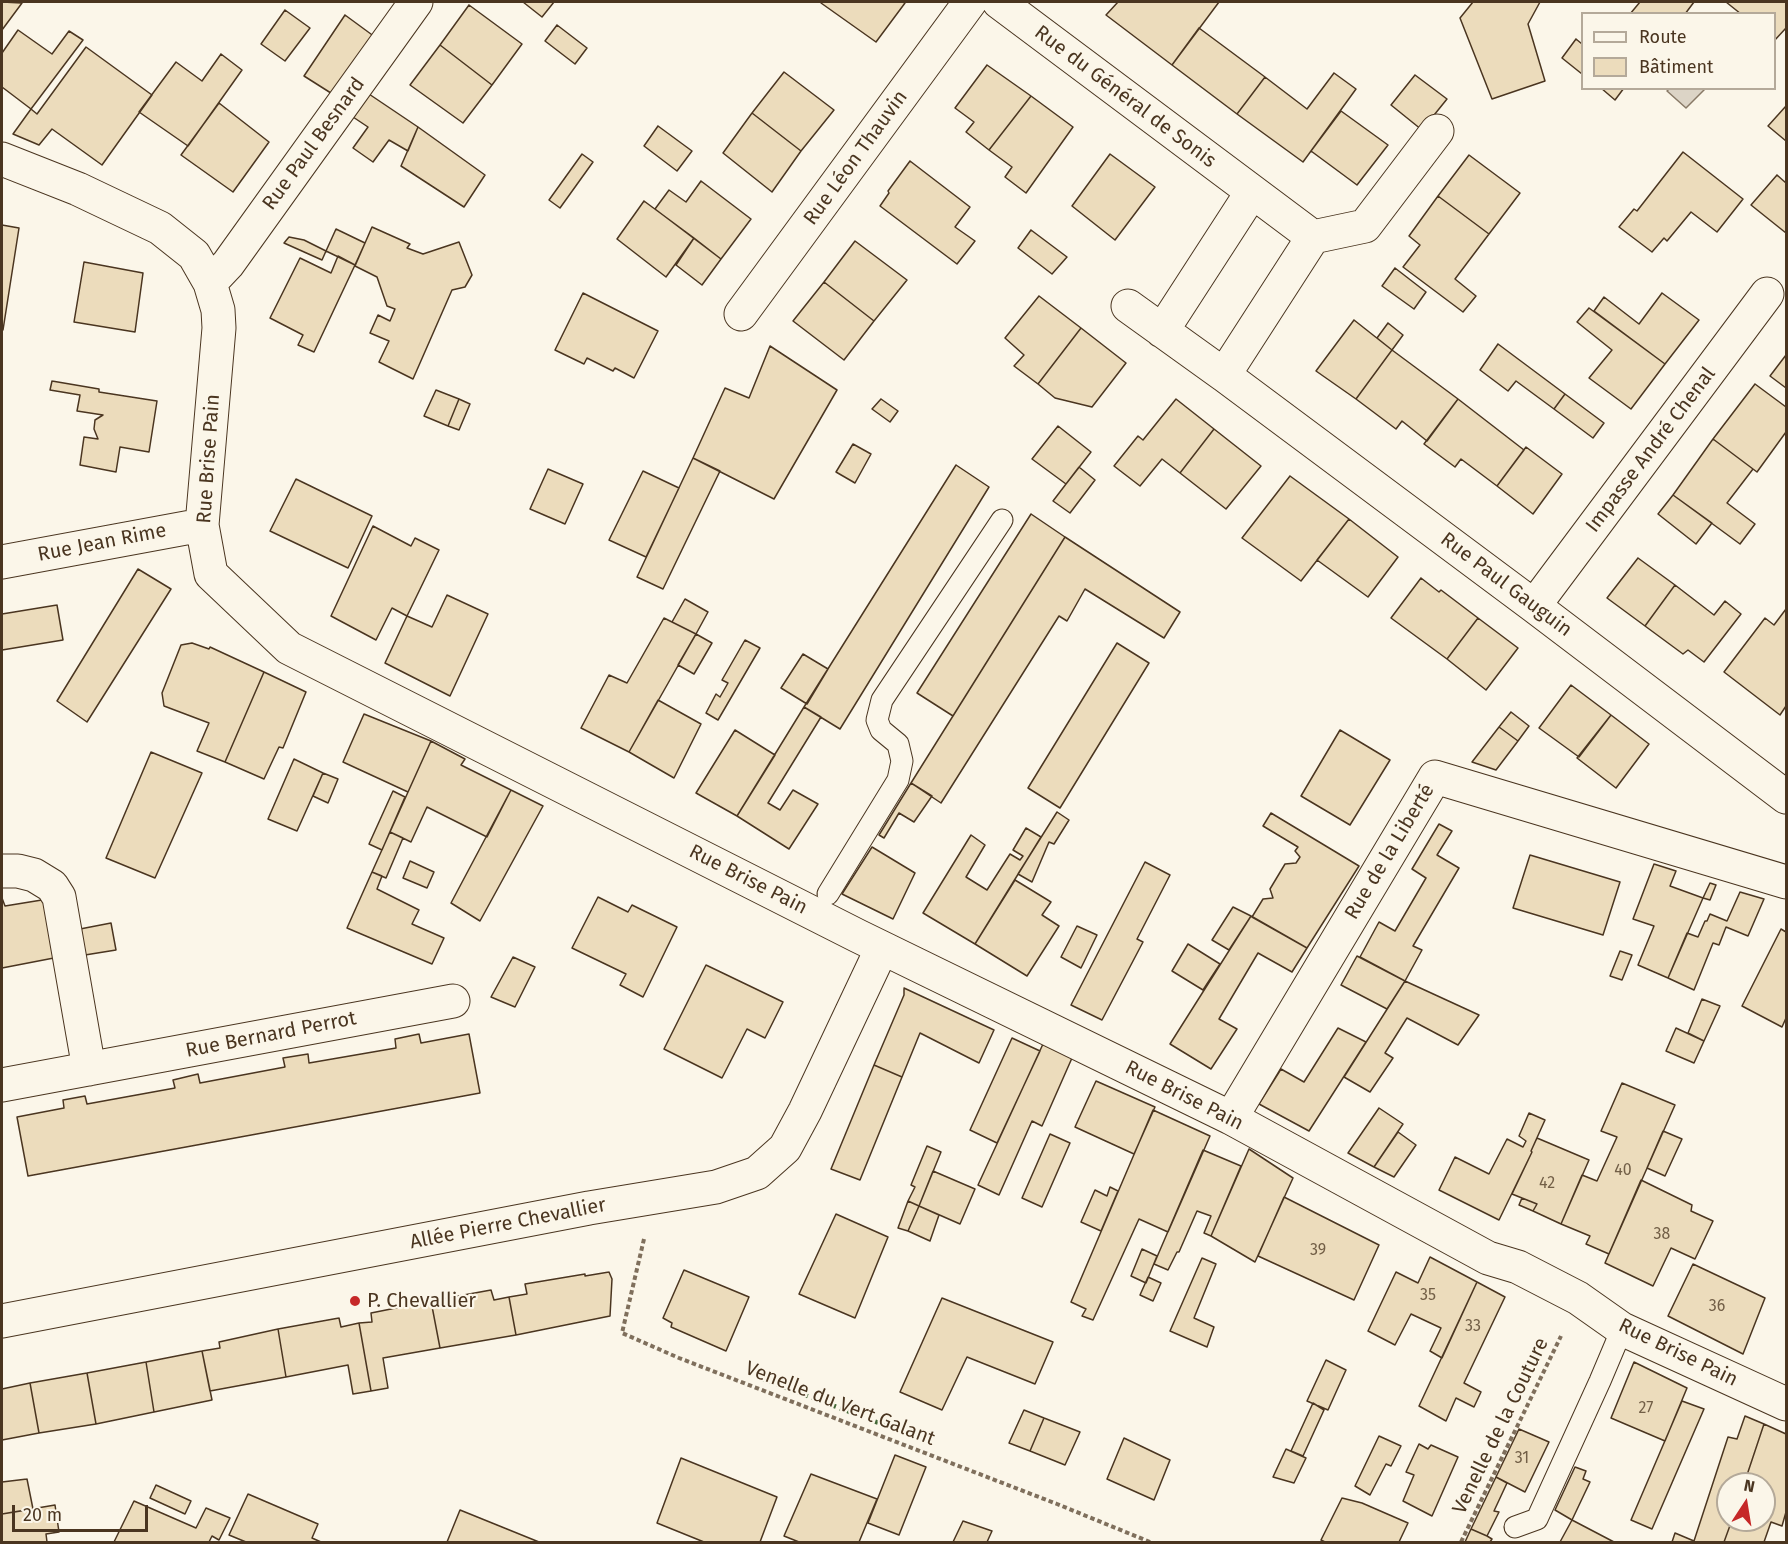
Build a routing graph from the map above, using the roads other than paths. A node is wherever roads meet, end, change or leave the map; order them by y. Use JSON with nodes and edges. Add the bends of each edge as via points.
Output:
{"nodes":[{"id":1,"x":416,"y":2,"type":"edge"},
{"id":2,"x":970,"y":2,"type":"edge"},
{"id":3,"x":999,"y":2,"type":"edge"},
{"id":4,"x":1437,"y":131,"type":"dead end"},
{"id":5,"x":2,"y":159,"type":"edge"},
{"id":6,"x":1252,"y":192,"type":"junction"},
{"id":7,"x":1313,"y":237,"type":"junction"},
{"id":8,"x":210,"y":283,"type":"junction"},
{"id":9,"x":1767,"y":294,"type":"dead end"},
{"id":10,"x":1128,"y":306,"type":"dead end"},
{"id":11,"x":741,"y":314,"type":"dead end"},
{"id":12,"x":1162,"y":331,"type":"junction"},
{"id":13,"x":1224,"y":375,"type":"junction"},
{"id":14,"x":1002,"y":520,"type":"dead end"},
{"id":15,"x":202,"y":525,"type":"junction"},
{"id":16,"x":2,"y":562,"type":"edge"},
{"id":17,"x":1534,"y":606,"type":"junction"},
{"id":18,"x":1786,"y":797,"type":"edge"},
{"id":19,"x":2,"y":871,"type":"edge"},
{"id":20,"x":1786,"y":882,"type":"edge"},
{"id":21,"x":828,"y":894,"type":"dead end"},
{"id":22,"x":882,"y":948,"type":"junction"},
{"id":23,"x":453,"y":1001,"type":"dead end"},
{"id":24,"x":89,"y":1069,"type":"junction"},
{"id":25,"x":2,"y":1085,"type":"edge"},
{"id":26,"x":1231,"y":1118,"type":"junction"},
{"id":27,"x":2,"y":1321,"type":"edge"},
{"id":28,"x":1622,"y":1329,"type":"junction"},
{"id":29,"x":1786,"y":1404,"type":"edge"},
{"id":30,"x":1515,"y":1527,"type":"dead end"}],
"edges":[{"from":1,"to":8,"type":"street","name":"Rue Paul Besnard","via":[[228,264]]},
{"from":2,"to":11,"type":"street","name":"Rue Léon Thauvin"},
{"from":3,"to":6,"type":"street","name":"Rue du Général de Sonis"},
{"from":4,"to":7,"type":"street","via":[[1365,226]]},
{"from":5,"to":8,"type":"street","name":"Rue Brise Pain","via":[[160,228],[194,255]]},
{"from":6,"to":7,"type":"street","name":"Rue du Général de Sonis"},
{"from":6,"to":12,"type":"street"},
{"from":7,"to":13,"type":"street"},
{"from":8,"to":15,"type":"street","name":"Rue Brise Pain","via":[[219,328]]},
{"from":9,"to":17,"type":"street","name":"Impasse André Chenal"},
{"from":10,"to":12,"type":"street","name":"Rue Paul Gauguin"},
{"from":12,"to":13,"type":"street","name":"Rue Paul Gauguin"},
{"from":13,"to":17,"type":"street","name":"Rue Paul Gauguin"},
{"from":14,"to":21,"type":"lane","via":[[882,700],[877,720],[881,730],[897,744],[902,761],[898,780]]},
{"from":15,"to":16,"type":"street","name":"Rue Jean Rime"},
{"from":15,"to":22,"type":"street","name":"Rue Brise Pain","via":[[211,574],[289,648]]},
{"from":17,"to":18,"type":"street","name":"Rue Paul Gauguin"},
{"from":19,"to":24,"type":"street","via":[[34,875],[52,886],[60,897]]},
{"from":20,"to":26,"type":"street","name":"Rue de la Liberté","via":[[1435,777]]},
{"from":22,"to":26,"type":"street","name":"Rue Brise Pain"},
{"from":22,"to":27,"type":"street","name":"Allée Pierre Chevallier","via":[[806,1111],[785,1148],[757,1173],[716,1187]]},
{"from":23,"to":24,"type":"street","name":"Rue Bernard Perrot"},
{"from":24,"to":25,"type":"street","name":"Rue Bernard Perrot"},
{"from":26,"to":28,"type":"street","name":"Rue Brise Pain","via":[[1488,1258],[1518,1267],[1578,1298]]},
{"from":28,"to":29,"type":"street","name":"Rue Brise Pain"},
{"from":28,"to":30,"type":"lane","via":[[1537,1519]]}]}
